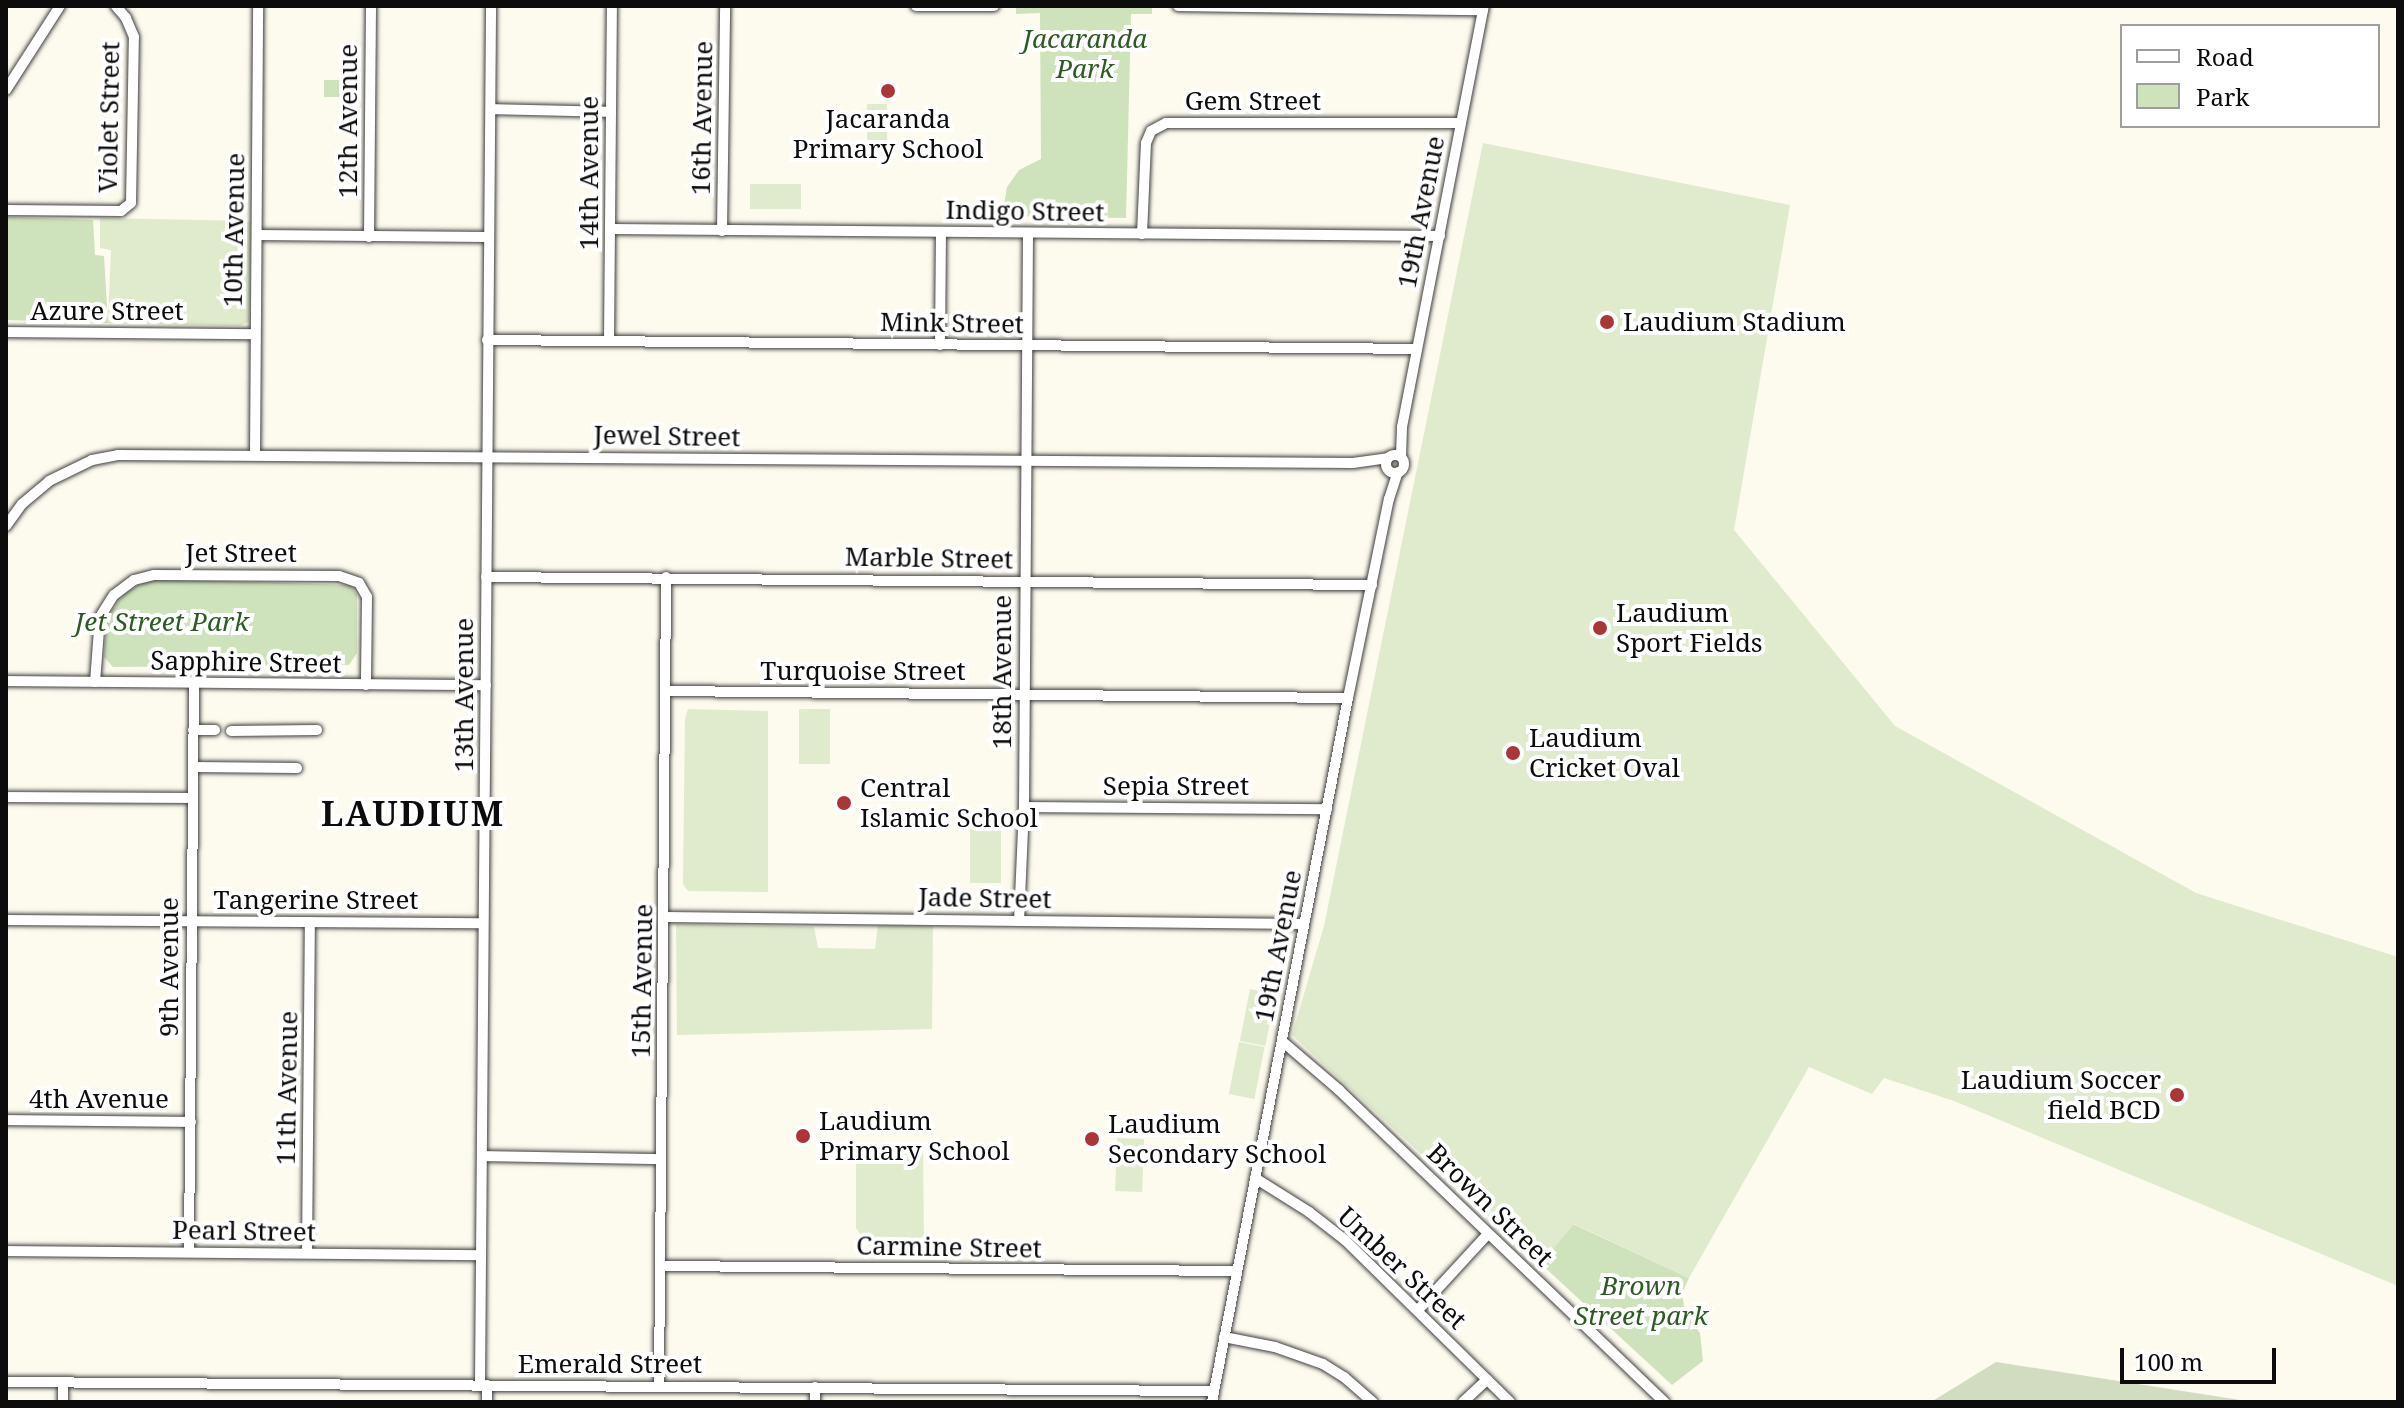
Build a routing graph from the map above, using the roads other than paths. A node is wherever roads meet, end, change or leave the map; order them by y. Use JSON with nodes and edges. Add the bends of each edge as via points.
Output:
{"nodes":[{"id":1,"x":60,"y":6,"type":"edge"},
{"id":2,"x":116,"y":6,"type":"edge"},
{"id":3,"x":258,"y":6,"type":"edge"},
{"id":4,"x":371,"y":6,"type":"edge"},
{"id":5,"x":491,"y":6,"type":"edge"},
{"id":6,"x":612,"y":6,"type":"edge"},
{"id":7,"x":725,"y":6,"type":"edge"},
{"id":8,"x":916,"y":6,"type":"edge"},
{"id":9,"x":994,"y":6,"type":"edge"},
{"id":10,"x":1178,"y":6,"type":"edge"},
{"id":11,"x":1484,"y":8,"type":"edge"},
{"id":12,"x":6,"y":90,"type":"edge"},
{"id":13,"x":491,"y":109,"type":"junction"},
{"id":14,"x":611,"y":112,"type":"junction"},
{"id":15,"x":1461,"y":123,"type":"junction"},
{"id":16,"x":6,"y":210,"type":"edge"},
{"id":17,"x":611,"y":229,"type":"junction"},
{"id":18,"x":722,"y":231,"type":"junction"},
{"id":19,"x":941,"y":232,"type":"junction"},
{"id":20,"x":1028,"y":233,"type":"junction"},
{"id":21,"x":1142,"y":234,"type":"junction"},
{"id":22,"x":257,"y":235,"type":"junction"},
{"id":23,"x":1440,"y":236,"type":"junction"},
{"id":24,"x":369,"y":237,"type":"junction"},
{"id":25,"x":488,"y":237,"type":"junction"},
{"id":26,"x":6,"y":332,"type":"edge"},
{"id":27,"x":255,"y":334,"type":"junction"},
{"id":28,"x":487,"y":340,"type":"junction"},
{"id":29,"x":609,"y":341,"type":"junction"},
{"id":30,"x":940,"y":345,"type":"junction"},
{"id":31,"x":1026,"y":346,"type":"junction"},
{"id":32,"x":1417,"y":349,"type":"junction"},
{"id":33,"x":255,"y":455,"type":"junction"},
{"id":34,"x":488,"y":456,"type":"junction"},
{"id":35,"x":1025,"y":461,"type":"junction"},
{"id":36,"x":1392,"y":463,"type":"junction"},
{"id":37,"x":6,"y":526,"type":"edge"},
{"id":38,"x":486,"y":577,"type":"junction"},
{"id":39,"x":666,"y":577,"type":"junction"},
{"id":40,"x":1025,"y":581,"type":"junction"},
{"id":41,"x":1372,"y":585,"type":"junction"},
{"id":42,"x":6,"y":681,"type":"edge"},
{"id":43,"x":95,"y":682,"type":"junction"},
{"id":44,"x":194,"y":683,"type":"junction"},
{"id":45,"x":366,"y":685,"type":"junction"},
{"id":46,"x":486,"y":685,"type":"junction"},
{"id":47,"x":665,"y":691,"type":"junction"},
{"id":48,"x":1024,"y":694,"type":"junction"},
{"id":49,"x":1348,"y":698,"type":"junction"},
{"id":50,"x":193,"y":730,"type":"junction"},
{"id":51,"x":215,"y":730,"type":"dead end"},
{"id":52,"x":317,"y":730,"type":"dead end"},
{"id":53,"x":231,"y":731,"type":"dead end"},
{"id":54,"x":193,"y":767,"type":"junction"},
{"id":55,"x":297,"y":768,"type":"dead end"},
{"id":56,"x":6,"y":797,"type":"edge"},
{"id":57,"x":192,"y":798,"type":"junction"},
{"id":58,"x":1024,"y":807,"type":"junction"},
{"id":59,"x":1327,"y":809,"type":"junction"},
{"id":60,"x":665,"y":917,"type":"junction"},
{"id":61,"x":6,"y":920,"type":"edge"},
{"id":62,"x":191,"y":921,"type":"junction"},
{"id":63,"x":1019,"y":921,"type":"junction"},
{"id":64,"x":310,"y":922,"type":"junction"},
{"id":65,"x":482,"y":923,"type":"junction"},
{"id":66,"x":1304,"y":924,"type":"junction"},
{"id":67,"x":1283,"y":1042,"type":"junction"},
{"id":68,"x":6,"y":1120,"type":"edge"},
{"id":69,"x":191,"y":1122,"type":"junction"},
{"id":70,"x":484,"y":1156,"type":"junction"},
{"id":71,"x":661,"y":1159,"type":"junction"},
{"id":72,"x":1255,"y":1178,"type":"junction"},
{"id":73,"x":1488,"y":1234,"type":"junction"},
{"id":74,"x":6,"y":1251,"type":"edge"},
{"id":75,"x":189,"y":1252,"type":"junction"},
{"id":76,"x":307,"y":1253,"type":"junction"},
{"id":77,"x":481,"y":1255,"type":"junction"},
{"id":78,"x":662,"y":1266,"type":"junction"},
{"id":79,"x":1236,"y":1271,"type":"junction"},
{"id":80,"x":1418,"y":1310,"type":"junction"},
{"id":81,"x":1224,"y":1337,"type":"junction"},
{"id":82,"x":1487,"y":1380,"type":"junction"},
{"id":83,"x":6,"y":1382,"type":"edge"},
{"id":84,"x":63,"y":1383,"type":"junction"},
{"id":85,"x":484,"y":1385,"type":"junction"},
{"id":86,"x":659,"y":1386,"type":"junction"},
{"id":87,"x":815,"y":1387,"type":"junction"},
{"id":88,"x":1213,"y":1396,"type":"edge"},
{"id":89,"x":63,"y":1402,"type":"edge"},
{"id":90,"x":487,"y":1402,"type":"edge"},
{"id":91,"x":815,"y":1402,"type":"edge"},
{"id":92,"x":1373,"y":1402,"type":"edge"},
{"id":93,"x":1463,"y":1402,"type":"edge"},
{"id":94,"x":1510,"y":1402,"type":"edge"},
{"id":95,"x":1664,"y":1402,"type":"edge"}],
"edges":[{"from":1,"to":12,"type":"street"},
{"from":2,"to":16,"type":"street","name":"Violet Street","via":[[134,37],[131,203],[121,211]]},
{"from":3,"to":22,"type":"street","name":"10th Avenue"},
{"from":4,"to":24,"type":"street","name":"12th Avenue"},
{"from":5,"to":13,"type":"street","name":"13th Avenue"},
{"from":6,"to":14,"type":"street","name":"14th Avenue"},
{"from":7,"to":18,"type":"street","name":"16th Avenue"},
{"from":8,"to":9,"type":"street"},
{"from":10,"to":11,"type":"street"},
{"from":11,"to":15,"type":"street","name":"19th Avenue"},
{"from":13,"to":14,"type":"street"},
{"from":13,"to":25,"type":"street","name":"13th Avenue"},
{"from":14,"to":17,"type":"street","name":"14th Avenue"},
{"from":15,"to":21,"type":"street","name":"Gem Street","via":[[1166,123],[1151,131],[1146,143]]},
{"from":15,"to":23,"type":"street","name":"19th Avenue"},
{"from":17,"to":18,"type":"street","name":"Indigo Street"},
{"from":17,"to":29,"type":"street","name":"14th Avenue"},
{"from":18,"to":19,"type":"street","name":"Indigo Street"},
{"from":19,"to":20,"type":"street","name":"Indigo Street"},
{"from":19,"to":30,"type":"street"},
{"from":20,"to":21,"type":"street","name":"Indigo Street"},
{"from":20,"to":31,"type":"street","name":"18th Avenue"},
{"from":21,"to":23,"type":"street","name":"Indigo Street"},
{"from":22,"to":24,"type":"street"},
{"from":22,"to":27,"type":"street","name":"10th Avenue"},
{"from":23,"to":32,"type":"street","name":"19th Avenue"},
{"from":24,"to":25,"type":"street"},
{"from":25,"to":28,"type":"street","name":"13th Avenue"},
{"from":26,"to":27,"type":"street","name":"Azure Street"},
{"from":27,"to":33,"type":"street","name":"10th Avenue"},
{"from":28,"to":29,"type":"street","name":"Mink Street"},
{"from":28,"to":34,"type":"street","name":"13th Avenue"},
{"from":29,"to":30,"type":"street","name":"Mink Street"},
{"from":30,"to":31,"type":"street","name":"Mink Street"},
{"from":31,"to":32,"type":"street","name":"Mink Street"},
{"from":31,"to":35,"type":"street","name":"18th Avenue"},
{"from":32,"to":36,"type":"street","name":"19th Avenue"},
{"from":33,"to":34,"type":"street","name":"Jewel Street"},
{"from":33,"to":37,"type":"street","name":"Jewel Street","via":[[118,455],[92,460],[37,490]]},
{"from":34,"to":35,"type":"street","name":"Jewel Street"},
{"from":34,"to":38,"type":"street","name":"13th Avenue"},
{"from":35,"to":36,"type":"street","name":"Jewel Street"},
{"from":35,"to":40,"type":"street","name":"18th Avenue"},
{"from":36,"to":41,"type":"street","name":"19th Avenue"},
{"from":38,"to":39,"type":"street","name":"Marble Street"},
{"from":38,"to":46,"type":"street","name":"13th Avenue"},
{"from":39,"to":40,"type":"street","name":"Marble Street"},
{"from":39,"to":47,"type":"street","name":"15th Avenue"},
{"from":40,"to":41,"type":"street","name":"Marble Street"},
{"from":40,"to":48,"type":"street","name":"18th Avenue"},
{"from":41,"to":49,"type":"street","name":"19th Avenue"},
{"from":42,"to":43,"type":"street","name":"Sapphire Street"},
{"from":43,"to":44,"type":"street","name":"Sapphire Street"},
{"from":43,"to":45,"type":"street","name":"Jet Street","via":[[100,617],[114,595],[134,580],[162,575],[339,576],[359,583],[367,597]]},
{"from":44,"to":45,"type":"street","name":"Sapphire Street"},
{"from":44,"to":50,"type":"street","name":"9th Avenue"},
{"from":45,"to":46,"type":"street","name":"Sapphire Street"},
{"from":46,"to":65,"type":"street","name":"13th Avenue"},
{"from":47,"to":48,"type":"street","name":"Turquoise Street"},
{"from":47,"to":60,"type":"street","name":"15th Avenue"},
{"from":48,"to":49,"type":"street","name":"Turquoise Street"},
{"from":48,"to":58,"type":"street","name":"18th Avenue"},
{"from":49,"to":59,"type":"street","name":"19th Avenue"},
{"from":50,"to":51,"type":"street"},
{"from":50,"to":54,"type":"street","name":"9th Avenue"},
{"from":52,"to":53,"type":"street"},
{"from":54,"to":55,"type":"street"},
{"from":54,"to":57,"type":"street","name":"9th Avenue"},
{"from":56,"to":57,"type":"street"},
{"from":57,"to":62,"type":"street","name":"9th Avenue"},
{"from":58,"to":59,"type":"street","name":"Sepia Street"},
{"from":58,"to":63,"type":"street","name":"18th Avenue"},
{"from":59,"to":66,"type":"street","name":"19th Avenue"},
{"from":60,"to":63,"type":"street","name":"Jade Street"},
{"from":60,"to":71,"type":"street","name":"15th Avenue"},
{"from":61,"to":62,"type":"street","name":"Tangerine Street"},
{"from":62,"to":64,"type":"street","name":"Tangerine Street"},
{"from":62,"to":69,"type":"street","name":"9th Avenue"},
{"from":63,"to":66,"type":"street","name":"Jade Street"},
{"from":64,"to":65,"type":"street","name":"Tangerine Street"},
{"from":64,"to":76,"type":"street","name":"11th Avenue"},
{"from":65,"to":70,"type":"street","name":"13th Avenue"},
{"from":66,"to":67,"type":"street","name":"19th Avenue"},
{"from":67,"to":72,"type":"street","name":"19th Avenue"},
{"from":67,"to":73,"type":"street","name":"Brown Street"},
{"from":68,"to":69,"type":"street","name":"4th Avenue"},
{"from":69,"to":75,"type":"street","name":"9th Avenue"},
{"from":70,"to":71,"type":"street"},
{"from":70,"to":77,"type":"street","name":"13th Avenue"},
{"from":71,"to":78,"type":"street","name":"15th Avenue"},
{"from":72,"to":79,"type":"street","name":"19th Avenue"},
{"from":72,"to":80,"type":"street","name":"Umber Street","via":[[1326,1225]]},
{"from":73,"to":80,"type":"street"},
{"from":73,"to":95,"type":"street","name":"Brown Street"},
{"from":74,"to":75,"type":"street","name":"Pearl Street"},
{"from":75,"to":76,"type":"street","name":"Pearl Street"},
{"from":76,"to":77,"type":"street","name":"Pearl Street"},
{"from":77,"to":85,"type":"street","name":"13th Avenue"},
{"from":78,"to":79,"type":"street","name":"Carmine Street"},
{"from":78,"to":86,"type":"street","name":"15th Avenue"},
{"from":79,"to":81,"type":"street","name":"19th Avenue"},
{"from":80,"to":82,"type":"street","name":"Umber Street"},
{"from":81,"to":88,"type":"street","name":"19th Avenue"},
{"from":81,"to":92,"type":"street","via":[[1323,1364]]},
{"from":82,"to":93,"type":"street"},
{"from":82,"to":94,"type":"street","name":"Umber Street"},
{"from":83,"to":84,"type":"street","name":"Emerald Street"},
{"from":84,"to":85,"type":"street","name":"Emerald Street"},
{"from":84,"to":89,"type":"street"},
{"from":85,"to":86,"type":"street","name":"Emerald Street"},
{"from":85,"to":90,"type":"street","name":"13th Avenue"},
{"from":86,"to":87,"type":"street","name":"Emerald Street"},
{"from":87,"to":88,"type":"street","name":"Emerald Street"},
{"from":87,"to":91,"type":"street"}]}
